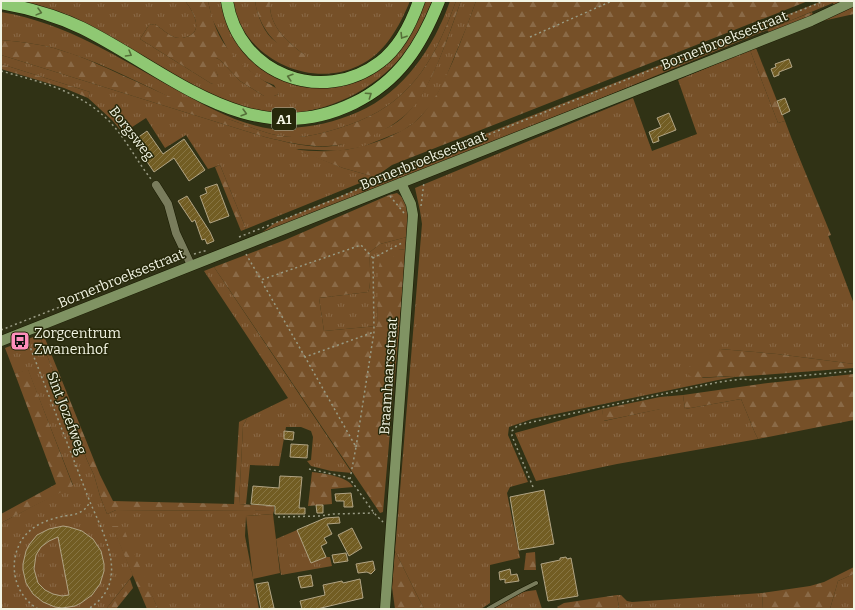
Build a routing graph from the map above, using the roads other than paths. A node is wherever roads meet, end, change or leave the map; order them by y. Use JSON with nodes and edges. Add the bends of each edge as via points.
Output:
{"nodes":[{"id":1,"x":227,"y":1,"type":"edge"},
{"id":2,"x":419,"y":1,"type":"edge"},
{"id":3,"x":439,"y":1,"type":"edge"},
{"id":4,"x":854,"y":1,"type":"edge"},
{"id":5,"x":1,"y":3,"type":"edge"},
{"id":6,"x":401,"y":183,"type":"junction"},
{"id":7,"x":156,"y":185,"type":"road end"},
{"id":8,"x":189,"y":261,"type":"junction"},
{"id":9,"x":1,"y":341,"type":"edge"},
{"id":10,"x":536,"y":583,"type":"dead end"},
{"id":11,"x":384,"y":609,"type":"edge"},
{"id":12,"x":488,"y":609,"type":"edge"}],
"edges":[{"from":2,"to":1,"type":"highway","one_way":true,"via":[[399,42],[380,62],[352,77],[324,82],[288,77],[267,66],[242,41],[233,25]]},
{"from":5,"to":3,"type":"highway","number":"A1","one_way":true,"via":[[48,14],[81,28],[229,109],[279,119],[319,116],[344,108],[385,84],[403,66],[420,42]]},
{"from":4,"to":6,"type":"main road","name":"Bornerbroeksestraat","via":[[812,21]]},
{"from":6,"to":8,"type":"main road","name":"Bornerbroeksestraat"},
{"from":6,"to":11,"type":"main road","name":"Braamhaarsstraat","via":[[413,215]]},
{"from":7,"to":8,"type":"street","via":[[168,204],[173,225]]},
{"from":8,"to":9,"type":"main road","name":"Bornerbroeksestraat"},
{"from":10,"to":12,"type":"lane"}]}
